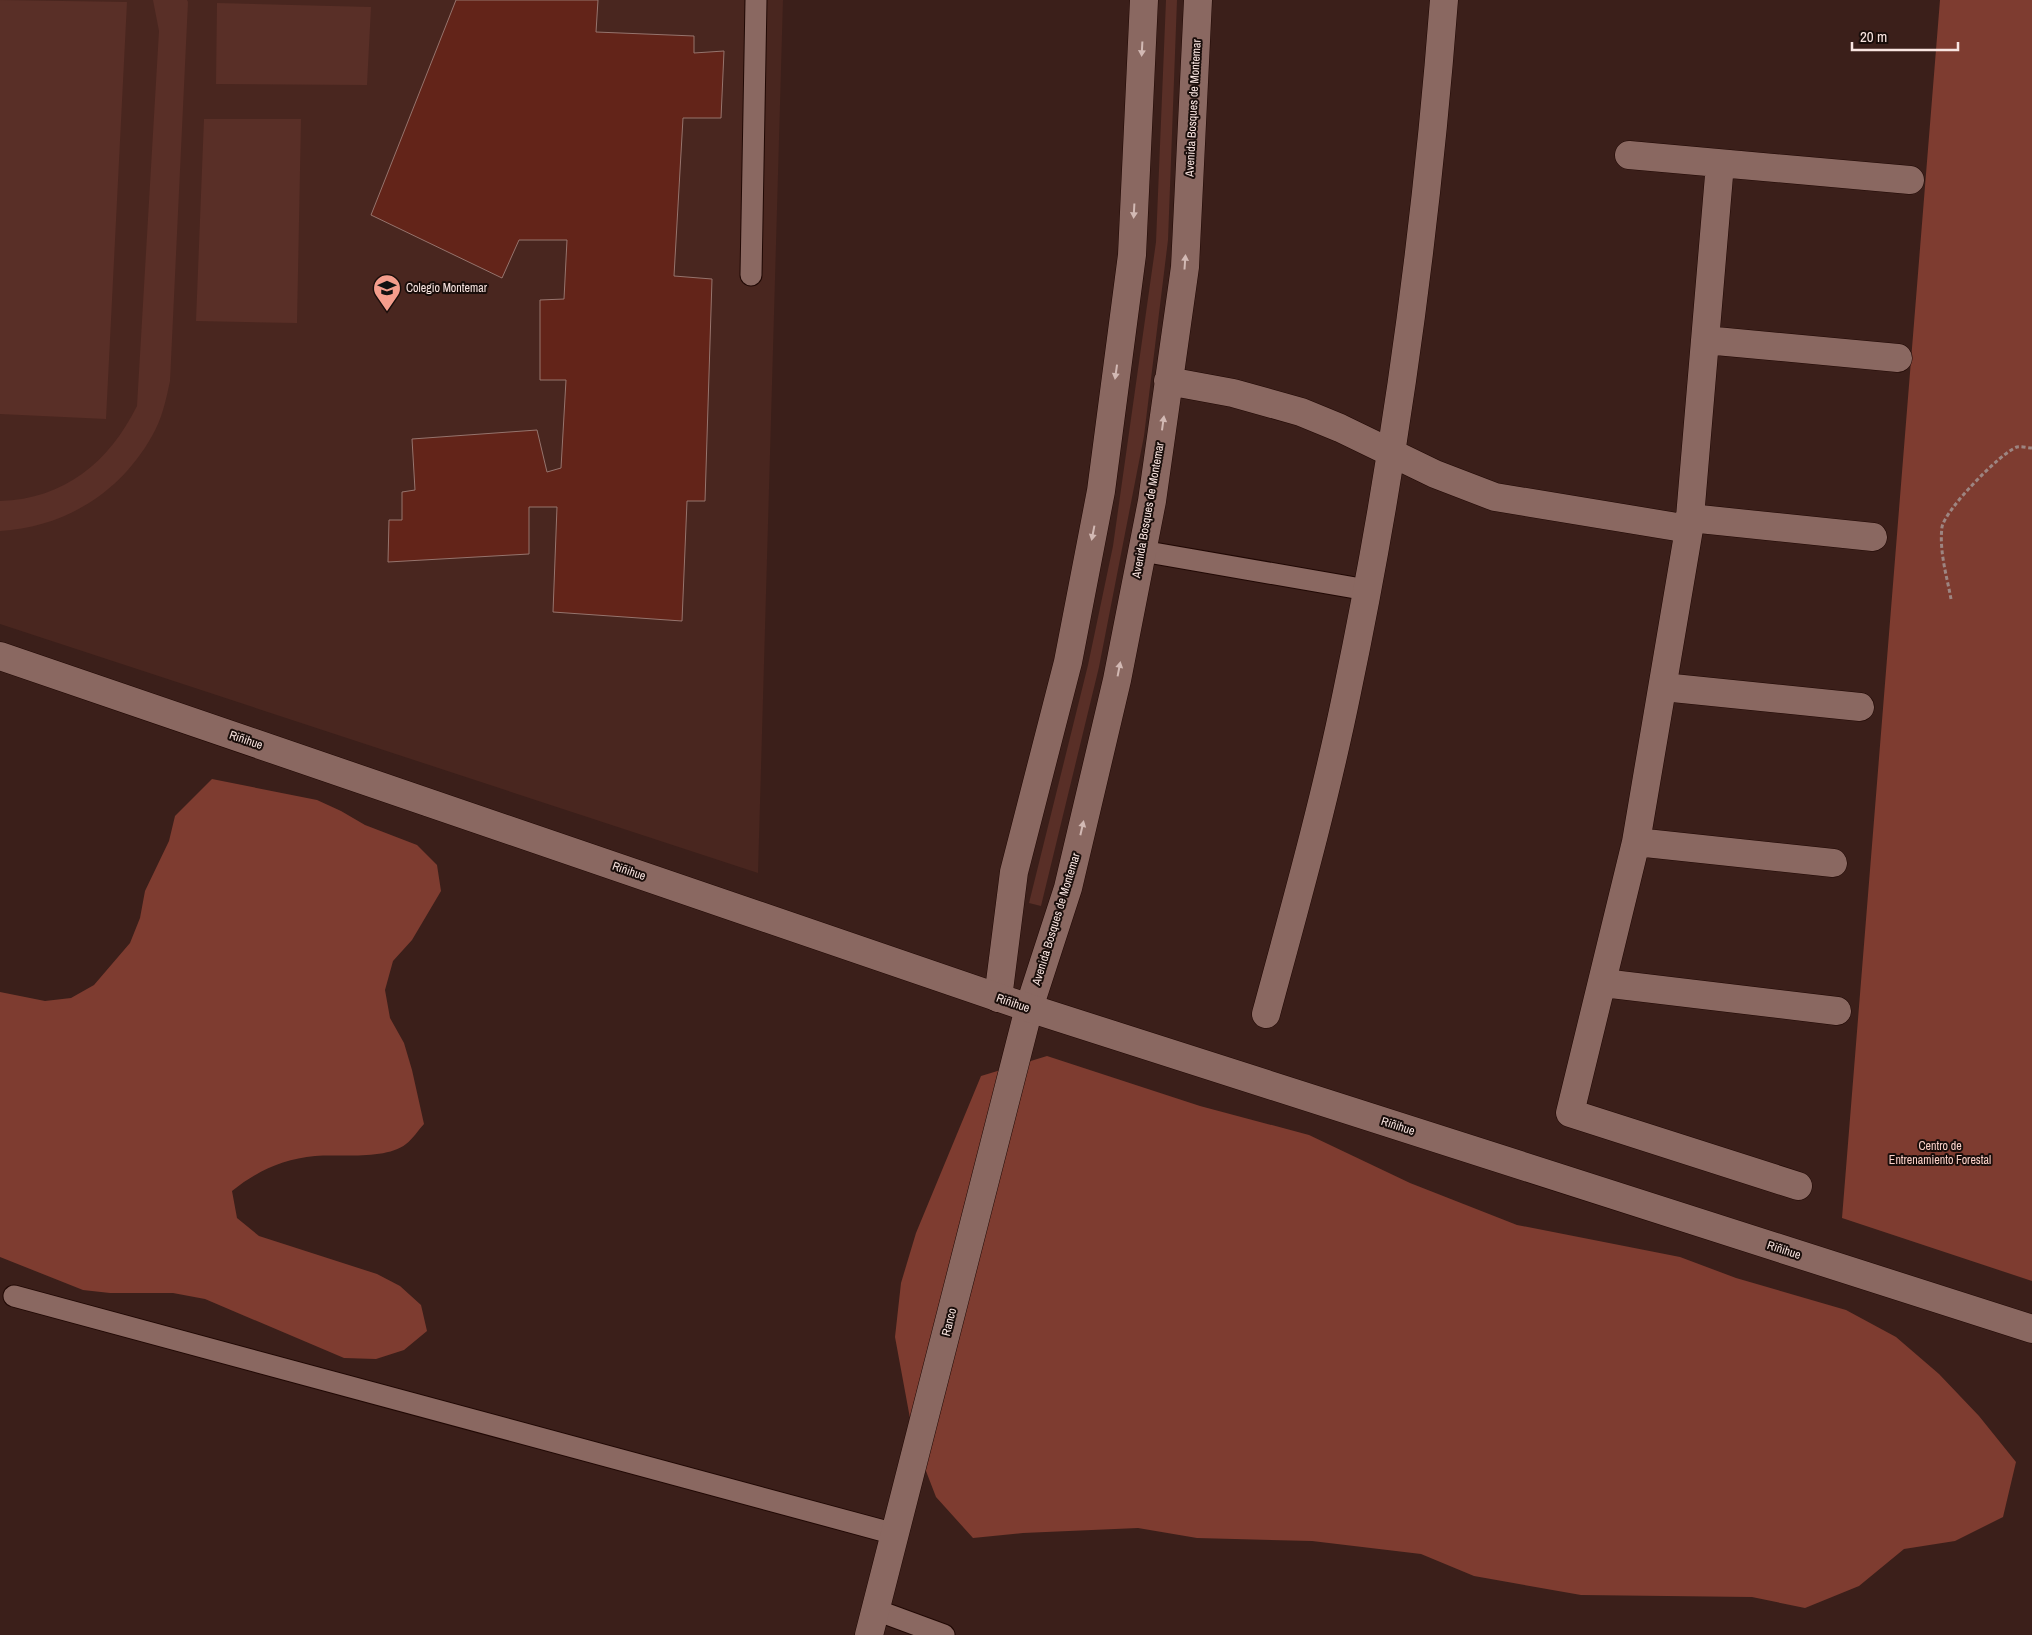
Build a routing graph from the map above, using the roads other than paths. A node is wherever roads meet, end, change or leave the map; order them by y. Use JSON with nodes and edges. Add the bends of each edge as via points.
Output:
{"nodes":[{"id":1,"x":756,"y":0,"type":"edge"},
{"id":2,"x":1144,"y":0,"type":"edge"},
{"id":3,"x":1198,"y":0,"type":"edge"},
{"id":4,"x":1444,"y":0,"type":"edge"},
{"id":5,"x":1629,"y":155,"type":"dead end"},
{"id":6,"x":1720,"y":164,"type":"junction"},
{"id":7,"x":1910,"y":180,"type":"dead end"},
{"id":8,"x":751,"y":275,"type":"dead end"},
{"id":9,"x":1705,"y":340,"type":"junction"},
{"id":10,"x":1898,"y":358,"type":"dead end"},
{"id":11,"x":1168,"y":382,"type":"junction"},
{"id":12,"x":1392,"y":455,"type":"junction"},
{"id":13,"x":1690,"y":523,"type":"junction"},
{"id":14,"x":1873,"y":537,"type":"dead end"},
{"id":15,"x":1142,"y":552,"type":"junction"},
{"id":16,"x":1367,"y":590,"type":"junction"},
{"id":17,"x":0,"y":656,"type":"edge"},
{"id":18,"x":1662,"y":687,"type":"junction"},
{"id":19,"x":1860,"y":707,"type":"dead end"},
{"id":20,"x":1636,"y":842,"type":"junction"},
{"id":21,"x":1833,"y":863,"type":"dead end"},
{"id":22,"x":1603,"y":983,"type":"junction"},
{"id":23,"x":998,"y":998,"type":"junction"},
{"id":24,"x":1029,"y":1008,"type":"junction"},
{"id":25,"x":1837,"y":1011,"type":"dead end"},
{"id":26,"x":1266,"y":1014,"type":"dead end"},
{"id":27,"x":1798,"y":1186,"type":"dead end"},
{"id":28,"x":14,"y":1296,"type":"dead end"},
{"id":29,"x":2032,"y":1329,"type":"edge"},
{"id":30,"x":895,"y":1534,"type":"junction"},
{"id":31,"x":872,"y":1622,"type":"edge"},
{"id":32,"x":944,"y":1635,"type":"edge"}],
"edges":[{"from":1,"to":8,"type":"lane"},
{"from":2,"to":23,"type":"street","one_way":true,"via":[[1132,254],[1101,491],[1068,662],[1014,872]]},
{"from":11,"to":3,"type":"street","name":"Avenida Bosques de Montemar","one_way":true,"via":[[1185,267]]},
{"from":4,"to":12,"type":"street","via":[[1422,239]]},
{"from":5,"to":6,"type":"street"},
{"from":6,"to":7,"type":"street"},
{"from":6,"to":9,"type":"street"},
{"from":9,"to":10,"type":"street"},
{"from":9,"to":13,"type":"street"},
{"from":11,"to":12,"type":"street","via":[[1232,393],[1301,412]]},
{"from":15,"to":11,"type":"street","name":"Avenida Bosques de Montemar","one_way":true},
{"from":12,"to":13,"type":"street","via":[[1495,497]]},
{"from":12,"to":16,"type":"street"},
{"from":13,"to":14,"type":"street"},
{"from":13,"to":18,"type":"street"},
{"from":15,"to":16,"type":"lane"},
{"from":24,"to":15,"type":"street","name":"Avenida Bosques de Montemar","one_way":true,"via":[[1068,888],[1117,680]]},
{"from":16,"to":26,"type":"street","via":[[1311,846]]},
{"from":17,"to":23,"type":"street","name":"Riñihue"},
{"from":18,"to":19,"type":"street"},
{"from":18,"to":20,"type":"street"},
{"from":20,"to":21,"type":"street"},
{"from":20,"to":22,"type":"street"},
{"from":22,"to":25,"type":"street"},
{"from":22,"to":27,"type":"street","via":[[1570,1113]]},
{"from":23,"to":24,"type":"street","name":"Riñihue"},
{"from":24,"to":29,"type":"street","name":"Riñihue"},
{"from":24,"to":30,"type":"street","name":"Ranco"},
{"from":28,"to":30,"type":"lane"},
{"from":30,"to":31,"type":"street","name":"Ranco"},
{"from":31,"to":32,"type":"lane"}]}
